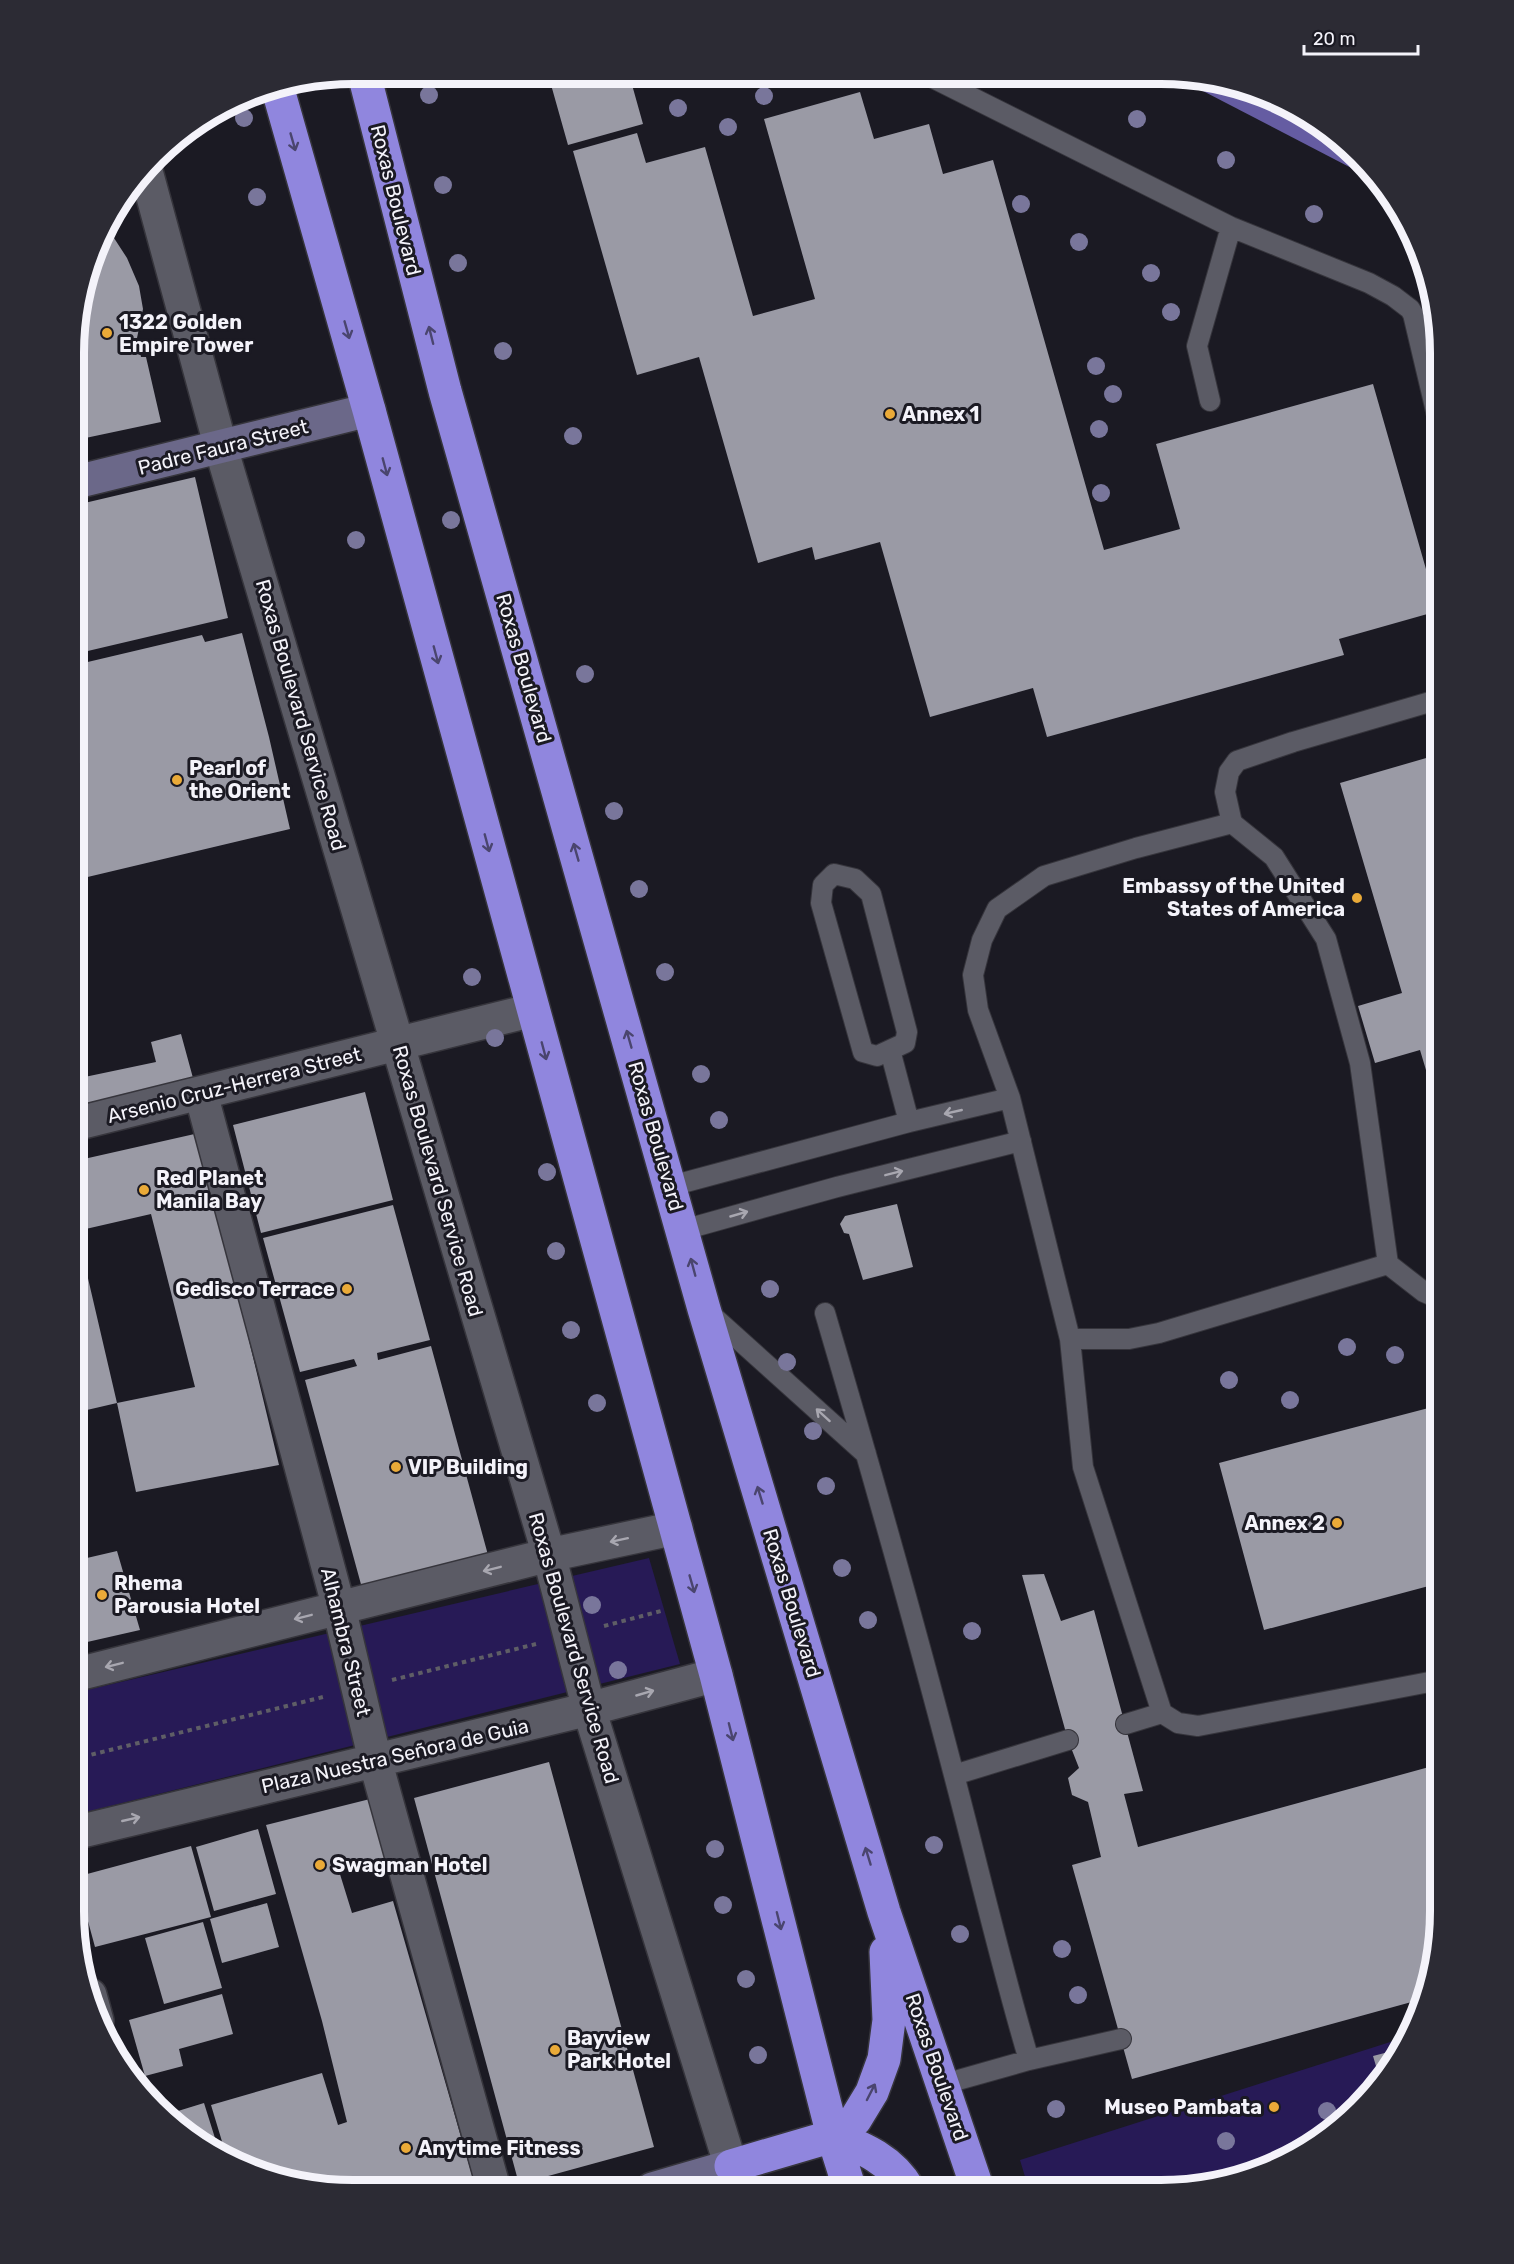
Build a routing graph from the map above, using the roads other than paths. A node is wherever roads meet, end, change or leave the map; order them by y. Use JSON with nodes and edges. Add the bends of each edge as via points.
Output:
{"nodes":[{"id":1,"x":367,"y":84,"type":"edge"},
{"id":2,"x":945,"y":84,"type":"edge"},
{"id":3,"x":280,"y":94,"type":"edge"},
{"id":4,"x":148,"y":180,"type":"edge"},
{"id":5,"x":1231,"y":227,"type":"junction"},
{"id":6,"x":1430,"y":386,"type":"edge"},
{"id":7,"x":1210,"y":401,"type":"dead end"},
{"id":8,"x":369,"y":410,"type":"junction"},
{"id":9,"x":221,"y":448,"type":"junction"},
{"id":10,"x":84,"y":480,"type":"edge"},
{"id":11,"x":1430,"y":702,"type":"edge"},
{"id":12,"x":1232,"y":824,"type":"junction"},
{"id":13,"x":533,"y":1010,"type":"junction"},
{"id":14,"x":397,"y":1044,"type":"junction"},
{"id":15,"x":890,"y":1050,"type":"junction"},
{"id":16,"x":201,"y":1094,"type":"junction"},
{"id":17,"x":1010,"y":1098,"type":"junction"},
{"id":18,"x":84,"y":1122,"type":"edge"},
{"id":19,"x":909,"y":1122,"type":"junction"},
{"id":20,"x":1021,"y":1141,"type":"junction"},
{"id":21,"x":671,"y":1186,"type":"junction"},
{"id":22,"x":683,"y":1230,"type":"junction"},
{"id":23,"x":1388,"y":1264,"type":"junction"},
{"id":24,"x":1430,"y":1295,"type":"edge"},
{"id":25,"x":704,"y":1309,"type":"junction"},
{"id":26,"x":825,"y":1313,"type":"dead end"},
{"id":27,"x":1070,"y":1339,"type":"junction"},
{"id":28,"x":866,"y":1454,"type":"junction"},
{"id":29,"x":676,"y":1528,"type":"junction"},
{"id":30,"x":549,"y":1555,"type":"junction"},
{"id":31,"x":339,"y":1608,"type":"junction"},
{"id":32,"x":84,"y":1672,"type":"edge"},
{"id":33,"x":716,"y":1675,"type":"junction"},
{"id":34,"x":1430,"y":1682,"type":"edge"},
{"id":35,"x":589,"y":1709,"type":"junction"},
{"id":36,"x":1162,"y":1713,"type":"junction"},
{"id":37,"x":1126,"y":1724,"type":"dead end"},
{"id":38,"x":1068,"y":1740,"type":"dead end"},
{"id":39,"x":375,"y":1760,"type":"junction"},
{"id":40,"x":954,"y":1774,"type":"junction"},
{"id":41,"x":84,"y":1831,"type":"edge"},
{"id":42,"x":884,"y":1912,"type":"junction"},
{"id":43,"x":1121,"y":2039,"type":"dead end"},
{"id":44,"x":1029,"y":2060,"type":"junction"},
{"id":45,"x":944,"y":2084,"type":"junction"},
{"id":46,"x":833,"y":2136,"type":"junction"},
{"id":47,"x":735,"y":2178,"type":"edge"},
{"id":48,"x":492,"y":2180,"type":"edge"},
{"id":49,"x":720,"y":2180,"type":"edge"},
{"id":50,"x":847,"y":2180,"type":"edge"},
{"id":51,"x":901,"y":2180,"type":"edge"},
{"id":52,"x":975,"y":2180,"type":"edge"}],
"edges":[{"from":21,"to":1,"type":"highway","name":"Roxas Boulevard","one_way":true,"via":[[445,391]]},
{"from":2,"to":5,"type":"lane"},
{"from":3,"to":8,"type":"highway","one_way":true},
{"from":4,"to":9,"type":"street","name":"Roxas Boulevard Service Road"},
{"from":5,"to":6,"type":"lane","via":[[1369,283],[1410,309]]},
{"from":5,"to":7,"type":"lane","via":[[1197,346]]},
{"from":8,"to":9,"type":"street","name":"Padre Faura Street"},
{"from":8,"to":13,"type":"highway","one_way":true},
{"from":9,"to":10,"type":"street","name":"Padre Faura Street"},
{"from":9,"to":14,"type":"street","name":"Roxas Boulevard Service Road"},
{"from":11,"to":12,"type":"lane","via":[[1237,761],[1229,772],[1225,792]]},
{"from":12,"to":17,"type":"lane","via":[[1044,876],[997,909],[981,940],[973,975],[978,1010]]},
{"from":12,"to":23,"type":"lane","via":[[1274,857],[1326,939],[1360,1063]]},
{"from":13,"to":14,"type":"street","name":"Arsenio Cruz-Herrera Street"},
{"from":13,"to":29,"type":"highway","one_way":true},
{"from":14,"to":16,"type":"street","name":"Arsenio Cruz-Herrera Street"},
{"from":14,"to":30,"type":"street","name":"Roxas Boulevard Service Road"},
{"from":15,"to":15,"type":"lane","via":[[905,1043],[907,1032],[871,894],[855,879],[834,874],[823,885],[821,903],[863,1052],[876,1056]]},
{"from":15,"to":19,"type":"lane"},
{"from":16,"to":18,"type":"street","name":"Arsenio Cruz-Herrera Street"},
{"from":16,"to":31,"type":"street","name":"Alhambra Street"},
{"from":17,"to":19,"type":"lane","one_way":true},
{"from":17,"to":20,"type":"lane"},
{"from":19,"to":21,"type":"lane"},
{"from":22,"to":20,"type":"lane","one_way":true},
{"from":20,"to":27,"type":"lane"},
{"from":21,"to":22,"type":"highway","name":"Roxas Boulevard"},
{"from":25,"to":22,"type":"highway","name":"Roxas Boulevard","one_way":true},
{"from":23,"to":24,"type":"lane"},
{"from":23,"to":27,"type":"lane","via":[[1159,1333],[1129,1339]]},
{"from":28,"to":25,"type":"lane","one_way":true},
{"from":42,"to":25,"type":"highway","name":"Roxas Boulevard","one_way":true},
{"from":26,"to":28,"type":"lane"},
{"from":27,"to":36,"type":"lane","via":[[1083,1467]]},
{"from":28,"to":40,"type":"lane"},
{"from":29,"to":30,"type":"street","one_way":true},
{"from":29,"to":33,"type":"highway","one_way":true},
{"from":30,"to":31,"type":"street","one_way":true},
{"from":30,"to":35,"type":"street","name":"Roxas Boulevard Service Road"},
{"from":31,"to":32,"type":"street","one_way":true},
{"from":31,"to":39,"type":"street","name":"Alhambra Street"},
{"from":35,"to":33,"type":"street","name":"Plaza Nuestra Señora de Guia","one_way":true},
{"from":33,"to":46,"type":"highway","one_way":true},
{"from":34,"to":36,"type":"lane","via":[[1198,1726],[1178,1723]]},
{"from":35,"to":39,"type":"street","name":"Plaza Nuestra Señora de Guia"},
{"from":35,"to":47,"type":"street","name":"Roxas Boulevard Service Road"},
{"from":36,"to":37,"type":"lane"},
{"from":38,"to":40,"type":"lane"},
{"from":41,"to":39,"type":"street","name":"Plaza Nuestra Señora de Guia","one_way":true},
{"from":39,"to":48,"type":"street","name":"Alhambra Street"},
{"from":40,"to":44,"type":"lane"},
{"from":42,"to":45,"type":"highway","name":"Roxas Boulevard"},
{"from":46,"to":42,"type":"highway","one_way":true,"via":[[855,2120],[872,2092],[884,2059],[889,2020]]},
{"from":43,"to":44,"type":"lane"},
{"from":44,"to":45,"type":"lane"},
{"from":45,"to":52,"type":"highway","name":"Roxas Boulevard"},
{"from":46,"to":47,"type":"highway"},
{"from":46,"to":50,"type":"highway"},
{"from":46,"to":51,"type":"highway","via":[[888,2163]]},
{"from":47,"to":49,"type":"street"}]}
